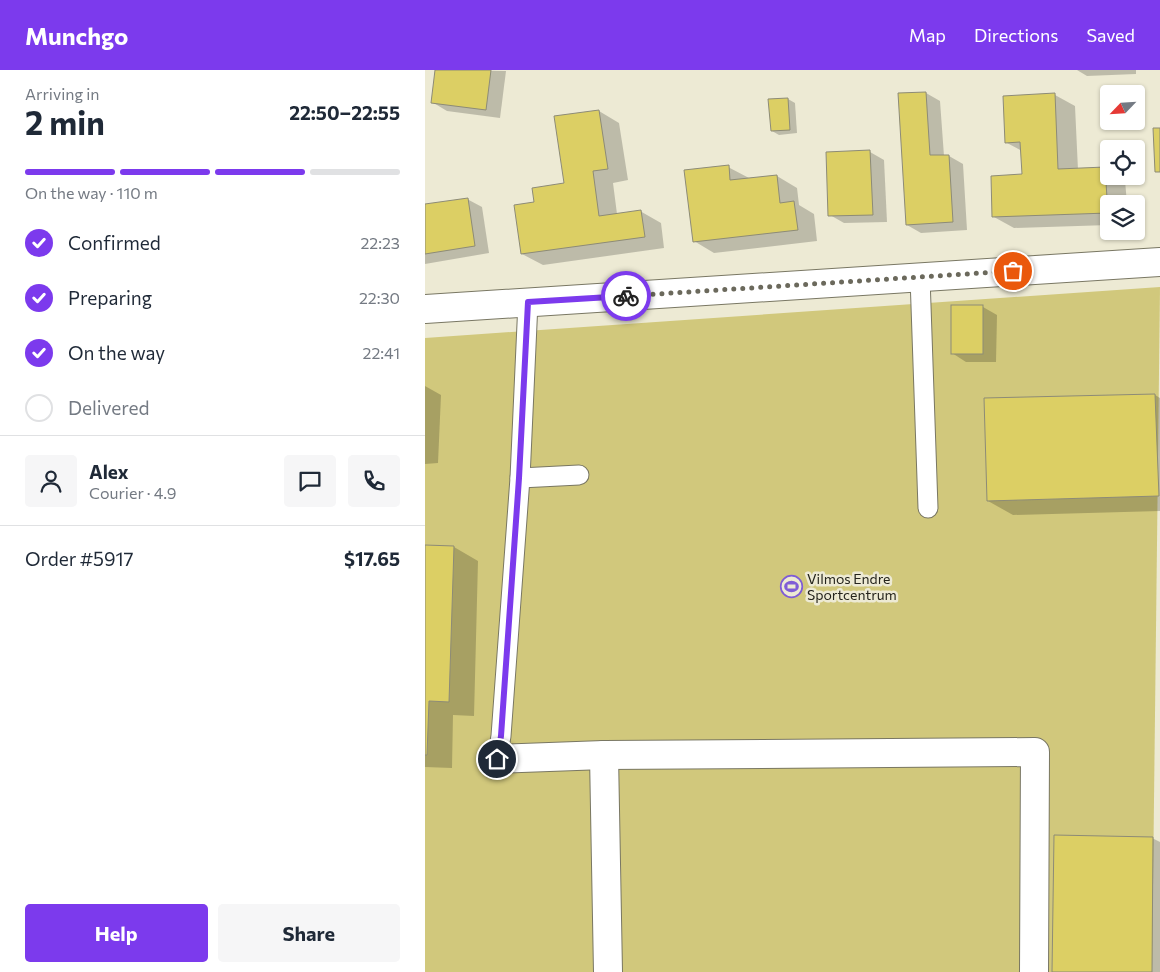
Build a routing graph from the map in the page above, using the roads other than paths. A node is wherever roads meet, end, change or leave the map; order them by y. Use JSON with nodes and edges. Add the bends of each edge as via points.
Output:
{"nodes":[{"id":1,"x":1160,"y":262,"type":"edge"},
{"id":2,"x":920,"y":277,"type":"junction"},
{"id":3,"x":528,"y":302,"type":"junction"},
{"id":4,"x":425,"y":309,"type":"edge"},
{"id":5,"x":579,"y":475,"type":"dead end"},
{"id":6,"x":519,"y":478,"type":"junction"},
{"id":7,"x":928,"y":508,"type":"dead end"},
{"id":8,"x":604,"y":755,"type":"junction"},
{"id":9,"x":497,"y":759,"type":"joint"},
{"id":10,"x":608,"y":972,"type":"edge"},
{"id":11,"x":1034,"y":972,"type":"edge"}],
"edges":[{"from":1,"to":2,"type":"street"},
{"from":2,"to":3,"type":"street"},
{"from":2,"to":7,"type":"lane"},
{"from":3,"to":4,"type":"street"},
{"from":3,"to":6,"type":"lane"},
{"from":5,"to":6,"type":"lane"},
{"from":6,"to":9,"type":"lane"},
{"from":8,"to":9,"type":"street"},
{"from":8,"to":10,"type":"street"},
{"from":8,"to":11,"type":"street","via":[[1035,752]]}]}
